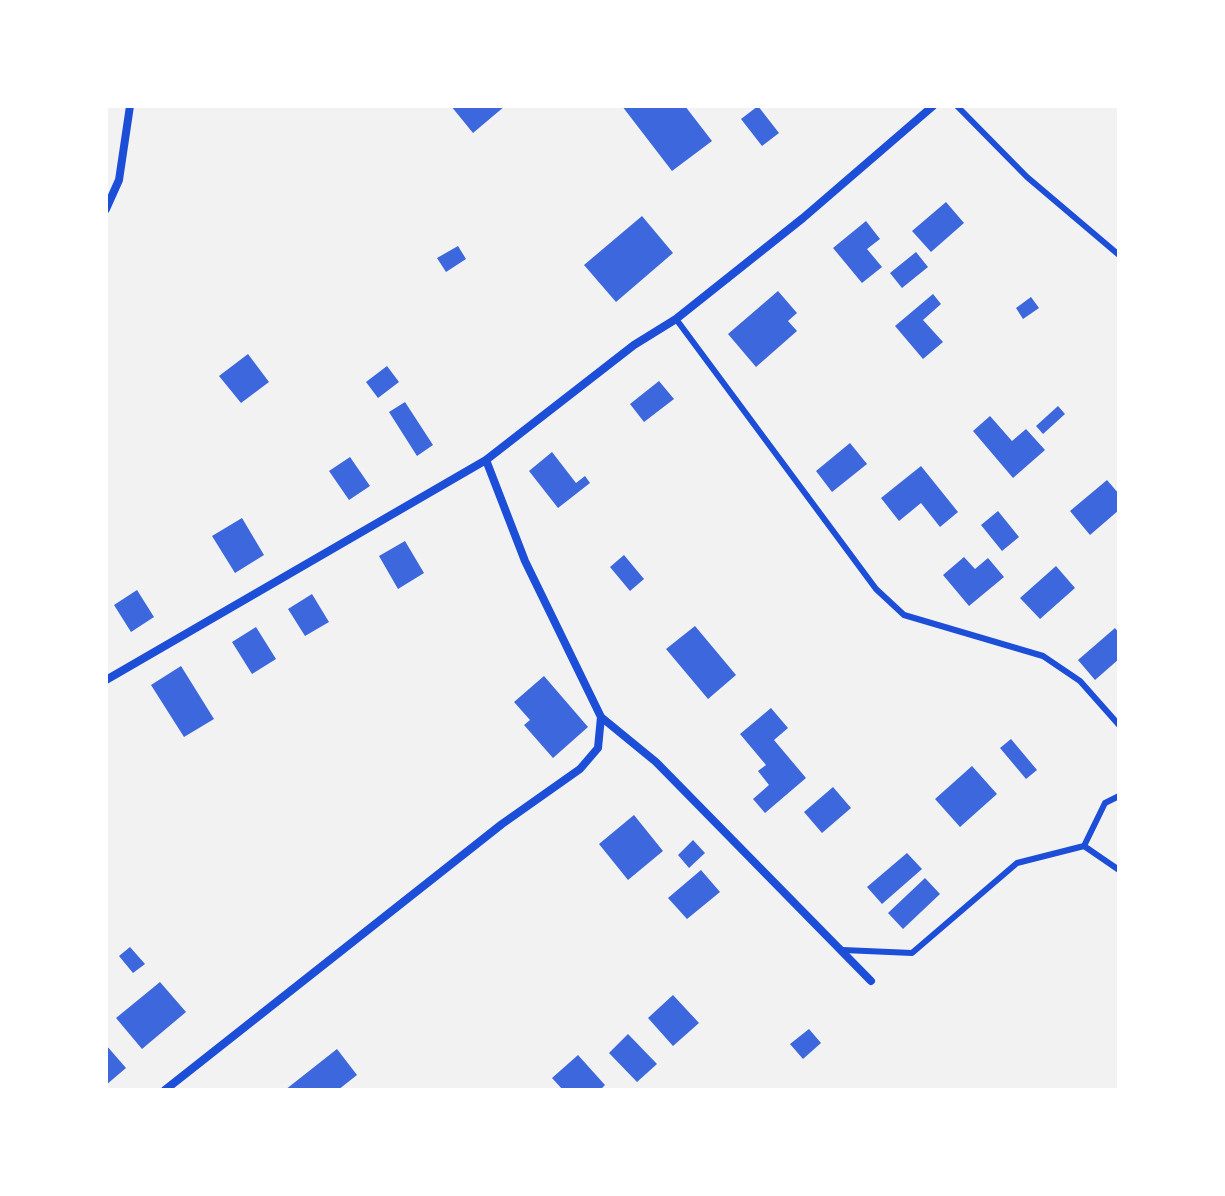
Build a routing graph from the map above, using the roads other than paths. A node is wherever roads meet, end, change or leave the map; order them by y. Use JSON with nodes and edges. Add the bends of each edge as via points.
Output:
{"nodes":[{"id":1,"x":130,"y":106,"type":"edge"},
{"id":2,"x":913,"y":106,"type":"edge"},
{"id":3,"x":933,"y":106,"type":"edge"},
{"id":4,"x":957,"y":106,"type":"edge"},
{"id":5,"x":919,"y":116,"type":"junction"},
{"id":6,"x":106,"y":209,"type":"edge"},
{"id":7,"x":1119,"y":255,"type":"edge"},
{"id":8,"x":676,"y":319,"type":"junction"},
{"id":9,"x":486,"y":460,"type":"junction"},
{"id":10,"x":106,"y":680,"type":"edge"},
{"id":11,"x":601,"y":717,"type":"junction"},
{"id":12,"x":1119,"y":725,"type":"edge"},
{"id":13,"x":1119,"y":796,"type":"edge"},
{"id":14,"x":1084,"y":846,"type":"junction"},
{"id":15,"x":1119,"y":870,"type":"edge"},
{"id":16,"x":843,"y":950,"type":"junction"},
{"id":17,"x":871,"y":981,"type":"dead end"},
{"id":18,"x":165,"y":1090,"type":"edge"}],
"edges":[{"from":1,"to":6,"type":"street","via":[[119,180]]},
{"from":2,"to":5,"type":"street"},
{"from":3,"to":5,"type":"street"},
{"from":4,"to":7,"type":"lane","via":[[1027,177]]},
{"from":5,"to":8,"type":"street"},
{"from":8,"to":9,"type":"street","via":[[634,345]]},
{"from":8,"to":12,"type":"lane","via":[[876,589],[904,615],[1043,656],[1080,681]]},
{"from":9,"to":10,"type":"street"},
{"from":9,"to":11,"type":"street","via":[[525,561]]},
{"from":11,"to":16,"type":"street","via":[[656,762]]},
{"from":11,"to":18,"type":"street","via":[[598,748],[580,769],[502,824]]},
{"from":13,"to":14,"type":"lane","via":[[1105,803]]},
{"from":14,"to":15,"type":"lane"},
{"from":14,"to":16,"type":"lane","via":[[1017,863],[912,953]]},
{"from":16,"to":17,"type":"street"}]}
